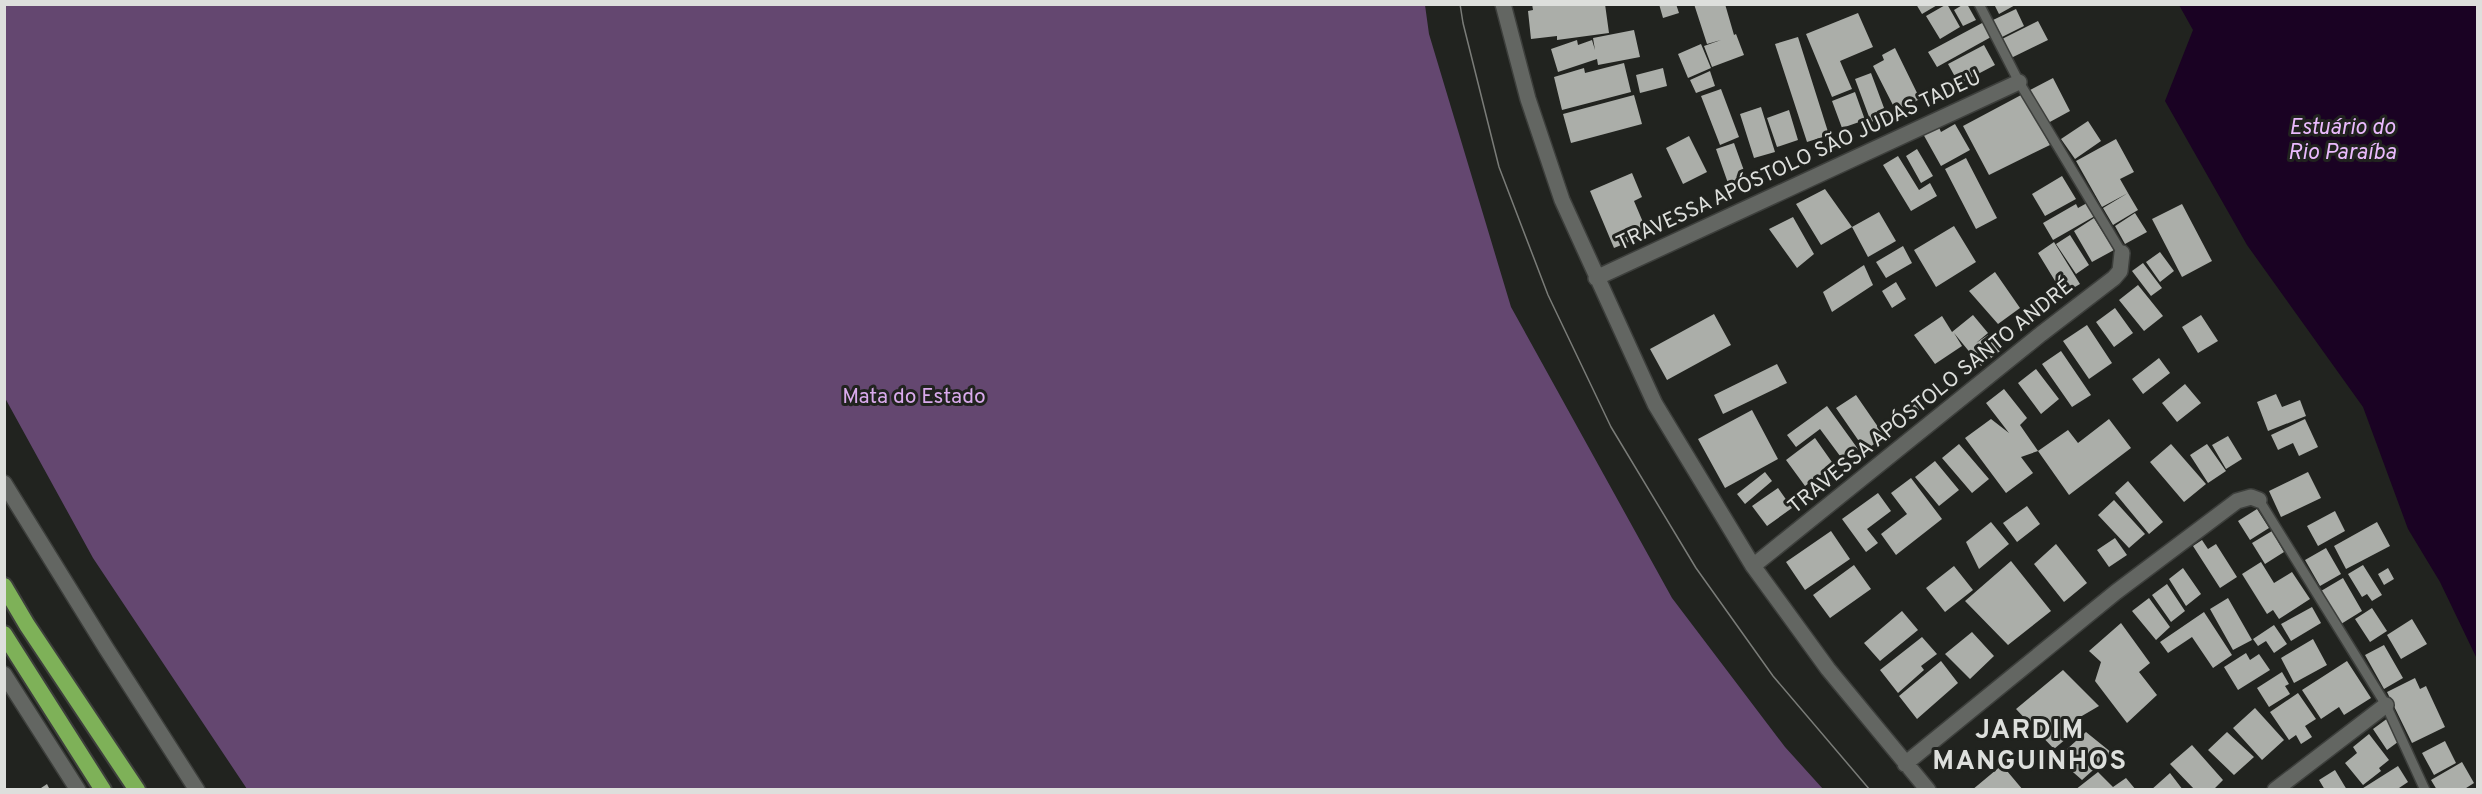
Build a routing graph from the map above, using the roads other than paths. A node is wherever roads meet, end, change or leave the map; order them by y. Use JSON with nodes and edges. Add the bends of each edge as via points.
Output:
{"nodes":[{"id":1,"x":1503,"y":4,"type":"edge"},
{"id":2,"x":1979,"y":4,"type":"edge"},
{"id":3,"x":2019,"y":82,"type":"junction"},
{"id":4,"x":2122,"y":253,"type":"joint"},
{"id":5,"x":1596,"y":278,"type":"junction"},
{"id":6,"x":4,"y":483,"type":"edge"},
{"id":7,"x":2259,"y":500,"type":"joint"},
{"id":8,"x":1753,"y":566,"type":"junction"},
{"id":9,"x":4,"y":586,"type":"edge"},
{"id":10,"x":4,"y":634,"type":"edge"},
{"id":11,"x":4,"y":674,"type":"edge"},
{"id":12,"x":2386,"y":705,"type":"junction"},
{"id":13,"x":1905,"y":764,"type":"junction"},
{"id":14,"x":78,"y":789,"type":"edge"},
{"id":15,"x":102,"y":789,"type":"edge"},
{"id":16,"x":137,"y":789,"type":"edge"},
{"id":17,"x":197,"y":789,"type":"edge"},
{"id":18,"x":1928,"y":789,"type":"edge"},
{"id":19,"x":2275,"y":789,"type":"edge"},
{"id":20,"x":2425,"y":789,"type":"edge"}],
"edges":[{"from":1,"to":5,"type":"street","via":[[1528,99],[1562,201]]},
{"from":2,"to":3,"type":"lane"},
{"from":3,"to":4,"type":"lane"},
{"from":3,"to":5,"type":"street","name":"TRAVESSA APÓSTOLO SÃO JUDAS TADEU"},
{"from":4,"to":8,"type":"street","name":"TRAVESSA APÓSTOLO SANTO ANDRÉ","via":[[2120,271],[2114,278]]},
{"from":5,"to":8,"type":"street","via":[[1655,404]]},
{"from":6,"to":17,"type":"street"},
{"from":7,"to":12,"type":"lane"},
{"from":7,"to":13,"type":"street","via":[[2251,497],[2237,501],[2116,592]]},
{"from":8,"to":13,"type":"street","via":[[1828,669]]},
{"from":9,"to":16,"type":"highway"},
{"from":10,"to":15,"type":"highway"},
{"from":11,"to":14,"type":"street"},
{"from":12,"to":19,"type":"street"},
{"from":12,"to":20,"type":"lane"},
{"from":13,"to":18,"type":"street"}]}
